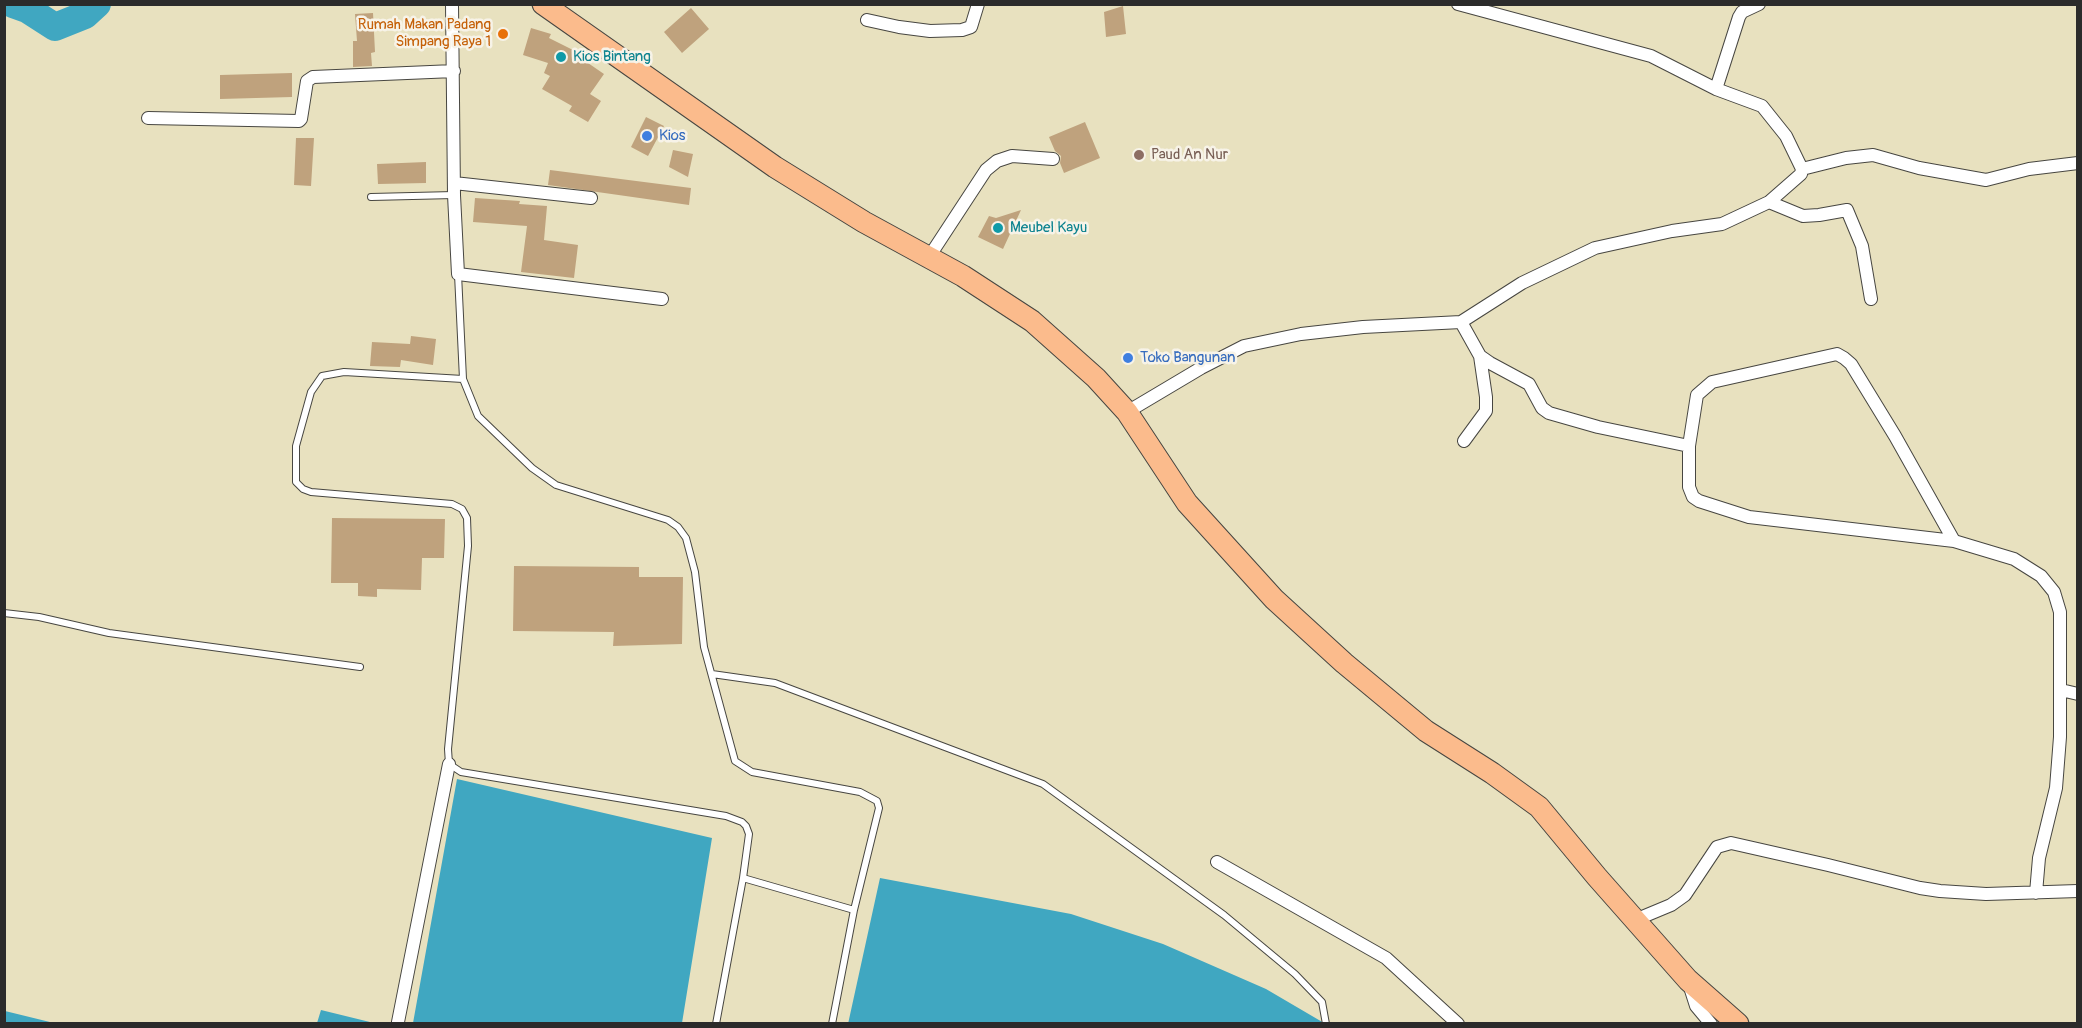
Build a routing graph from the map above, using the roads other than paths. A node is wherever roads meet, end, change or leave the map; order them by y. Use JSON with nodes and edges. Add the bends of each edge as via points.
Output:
{"nodes":[{"id":1,"x":452,"y":4,"type":"edge"},
{"id":2,"x":543,"y":4,"type":"edge"},
{"id":3,"x":978,"y":4,"type":"edge"},
{"id":4,"x":1458,"y":4,"type":"edge"},
{"id":5,"x":1759,"y":4,"type":"edge"},
{"id":6,"x":867,"y":20,"type":"dead end"},
{"id":7,"x":454,"y":71,"type":"junction"},
{"id":8,"x":1716,"y":89,"type":"junction"},
{"id":9,"x":148,"y":118,"type":"dead end"},
{"id":10,"x":1053,"y":159,"type":"dead end"},
{"id":11,"x":2078,"y":163,"type":"edge"},
{"id":12,"x":1802,"y":169,"type":"junction"},
{"id":13,"x":454,"y":189,"type":"junction"},
{"id":14,"x":371,"y":198,"type":"dead end"},
{"id":15,"x":591,"y":198,"type":"dead end"},
{"id":16,"x":1770,"y":202,"type":"junction"},
{"id":17,"x":929,"y":257,"type":"junction"},
{"id":18,"x":458,"y":274,"type":"junction"},
{"id":19,"x":662,"y":299,"type":"dead end"},
{"id":20,"x":1871,"y":299,"type":"dead end"},
{"id":21,"x":1461,"y":322,"type":"junction"},
{"id":22,"x":1480,"y":356,"type":"junction"},
{"id":23,"x":464,"y":379,"type":"junction"},
{"id":24,"x":1127,"y":412,"type":"junction"},
{"id":25,"x":1464,"y":441,"type":"dead end"},
{"id":26,"x":1689,"y":446,"type":"junction"},
{"id":27,"x":1954,"y":541,"type":"junction"},
{"id":28,"x":4,"y":613,"type":"edge"},
{"id":29,"x":360,"y":667,"type":"dead end"},
{"id":30,"x":712,"y":674,"type":"junction"},
{"id":31,"x":2061,"y":690,"type":"junction"},
{"id":32,"x":2078,"y":694,"type":"edge"},
{"id":33,"x":449,"y":764,"type":"junction"},
{"id":34,"x":1217,"y":861,"type":"dead end"},
{"id":35,"x":743,"y":878,"type":"junction"},
{"id":36,"x":2078,"y":891,"type":"edge"},
{"id":37,"x":2036,"y":893,"type":"junction"},
{"id":38,"x":854,"y":910,"type":"junction"},
{"id":39,"x":1635,"y":920,"type":"junction"},
{"id":40,"x":1688,"y":980,"type":"junction"},
{"id":41,"x":398,"y":1022,"type":"dead end"},
{"id":42,"x":716,"y":1023,"type":"edge"},
{"id":43,"x":832,"y":1023,"type":"edge"},
{"id":44,"x":1326,"y":1023,"type":"edge"},
{"id":45,"x":1458,"y":1023,"type":"edge"},
{"id":46,"x":1711,"y":1023,"type":"edge"},
{"id":47,"x":1738,"y":1023,"type":"edge"}],
"edges":[{"from":1,"to":7,"type":"street"},
{"from":2,"to":17,"type":"highway","via":[[775,167]]},
{"from":3,"to":6,"type":"street","via":[[971,27],[962,30],[930,31]]},
{"from":4,"to":8,"type":"street","via":[[1650,56]]},
{"from":5,"to":8,"type":"street","via":[[1739,17]]},
{"from":7,"to":9,"type":"street","via":[[313,77],[307,81],[299,121]]},
{"from":7,"to":13,"type":"street"},
{"from":8,"to":12,"type":"street","via":[[1762,106],[1786,136]]},
{"from":10,"to":17,"type":"street","via":[[1012,156],[997,161],[986,170]]},
{"from":11,"to":12,"type":"street","via":[[2029,169],[1986,180],[1873,155]]},
{"from":12,"to":16,"type":"street","via":[[1797,179]]},
{"from":13,"to":14,"type":"lane"},
{"from":13,"to":15,"type":"street"},
{"from":13,"to":18,"type":"street"},
{"from":16,"to":20,"type":"street","via":[[1803,216],[1847,210],[1862,246]]},
{"from":16,"to":21,"type":"street","via":[[1722,224],[1595,248],[1522,283]]},
{"from":17,"to":24,"type":"highway","via":[[1032,321],[1096,378]]},
{"from":18,"to":19,"type":"street"},
{"from":18,"to":23,"type":"lane"},
{"from":21,"to":22,"type":"street"},
{"from":21,"to":24,"type":"street","via":[[1363,327],[1244,346]]},
{"from":22,"to":25,"type":"street","via":[[1486,411]]},
{"from":22,"to":26,"type":"street","via":[[1529,384],[1549,413]]},
{"from":23,"to":30,"type":"lane","via":[[478,416],[515,453],[556,485],[668,520],[678,527],[686,538],[695,572],[704,647]]},
{"from":23,"to":33,"type":"lane","via":[[344,372],[322,376],[311,392],[296,446],[296,482],[303,489],[452,504],[462,509],[467,519]]},
{"from":24,"to":39,"type":"highway","via":[[1187,503],[1274,599],[1425,731],[1539,807]]},
{"from":26,"to":27,"type":"street","via":[[1689,487],[1693,497],[1700,501],[1749,517]]},
{"from":26,"to":27,"type":"street","via":[[1696,395],[1712,382],[1837,354],[1851,364]]},
{"from":27,"to":31,"type":"street","via":[[2014,559],[2041,576],[2054,592],[2060,612]]},
{"from":28,"to":29,"type":"lane","via":[[109,633]]},
{"from":30,"to":38,"type":"lane","via":[[735,761],[752,772],[860,792],[877,801],[879,808]]},
{"from":30,"to":44,"type":"lane","via":[[775,683],[1042,784],[1224,915],[1286,967],[1322,1002]]},
{"from":31,"to":32,"type":"street"},
{"from":31,"to":37,"type":"street","via":[[2056,788],[2039,858]]},
{"from":33,"to":35,"type":"lane","via":[[461,772],[726,816],[742,822],[749,834]]},
{"from":33,"to":41,"type":"street"},
{"from":34,"to":45,"type":"street","via":[[1386,958]]},
{"from":35,"to":38,"type":"lane"},
{"from":35,"to":42,"type":"lane"},
{"from":36,"to":37,"type":"street"},
{"from":37,"to":39,"type":"street","via":[[1986,894],[1920,888],[1731,843],[1718,847],[1685,895]]},
{"from":38,"to":43,"type":"lane"},
{"from":39,"to":40,"type":"highway"},
{"from":40,"to":46,"type":"street","via":[[1696,1006]]},
{"from":40,"to":47,"type":"highway"}]}
